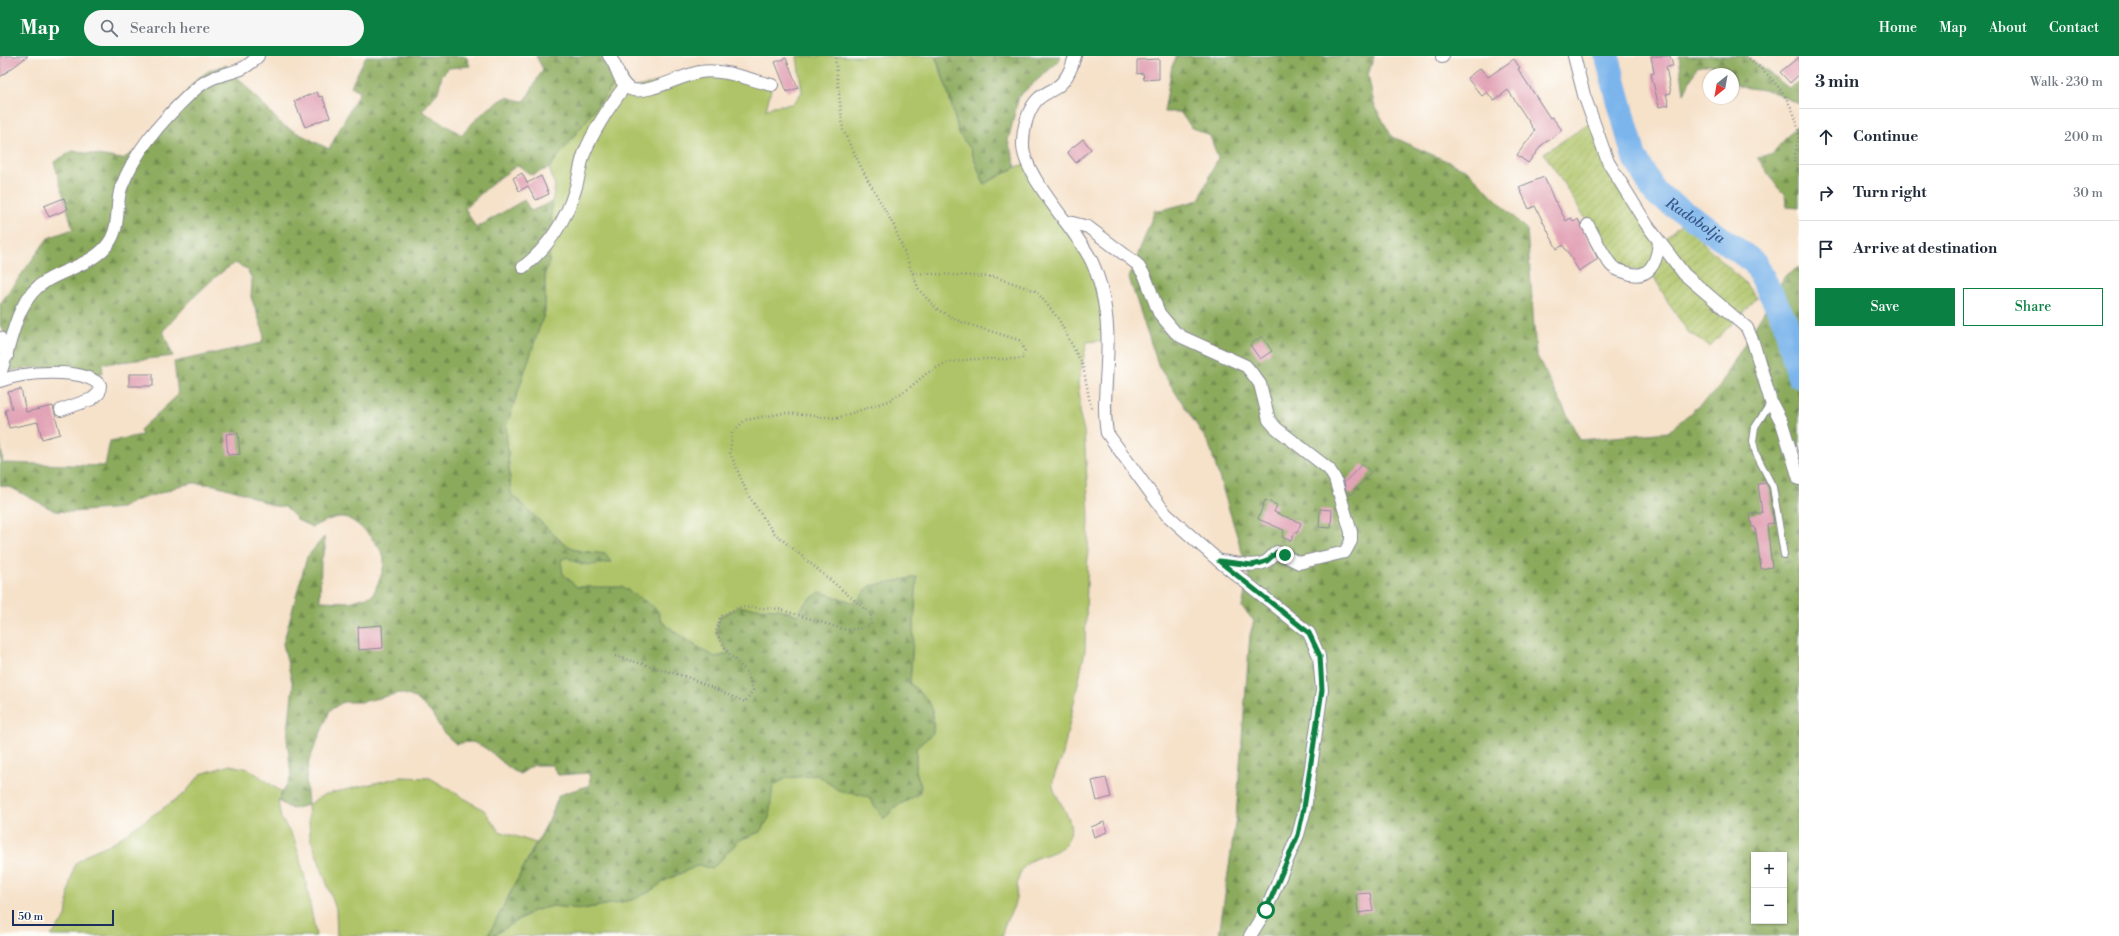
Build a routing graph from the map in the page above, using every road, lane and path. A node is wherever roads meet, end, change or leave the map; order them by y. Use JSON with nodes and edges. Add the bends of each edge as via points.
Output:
{"nodes":[{"id":1,"x":258,"y":56,"type":"edge"},
{"id":2,"x":609,"y":56,"type":"edge"},
{"id":3,"x":835,"y":56,"type":"edge"},
{"id":4,"x":1075,"y":56,"type":"edge"},
{"id":5,"x":1574,"y":56,"type":"edge"},
{"id":6,"x":1746,"y":56,"type":"edge"},
{"id":7,"x":772,"y":85,"type":"dead end"},
{"id":8,"x":625,"y":86,"type":"junction"},
{"id":9,"x":1799,"y":165,"type":"edge"},
{"id":10,"x":1065,"y":221,"type":"junction"},
{"id":11,"x":1588,"y":225,"type":"dead end"},
{"id":12,"x":1659,"y":242,"type":"junction"},
{"id":13,"x":524,"y":267,"type":"dead end"},
{"id":14,"x":913,"y":273,"type":"junction"},
{"id":15,"x":0,"y":338,"type":"edge"},
{"id":16,"x":7,"y":356,"type":"junction"},
{"id":17,"x":0,"y":374,"type":"edge"},
{"id":18,"x":0,"y":381,"type":"edge"},
{"id":19,"x":1771,"y":402,"type":"junction"},
{"id":20,"x":61,"y":410,"type":"dead end"},
{"id":21,"x":1094,"y":413,"type":"dead end"},
{"id":22,"x":1799,"y":479,"type":"edge"},
{"id":23,"x":1784,"y":556,"type":"dead end"},
{"id":24,"x":1219,"y":561,"type":"junction"},
{"id":25,"x":615,"y":656,"type":"dead end"},
{"id":26,"x":1250,"y":936,"type":"edge"}],
"edges":[{"from":1,"to":16,"type":"street","via":[[241,70],[201,84],[144,143],[121,189],[117,222],[108,245],[98,254],[36,288],[19,313]]},
{"from":2,"to":8,"type":"street"},
{"from":3,"to":14,"type":"path","via":[[843,130],[863,172],[894,226]]},
{"from":4,"to":10,"type":"street","via":[[1066,77],[1057,87],[1038,99],[1030,111],[1022,144],[1024,156],[1032,172]]},
{"from":5,"to":12,"type":"street","via":[[1584,95],[1608,162]]},
{"from":6,"to":9,"type":"path","via":[[1763,69],[1792,108],[1798,131],[1794,161]]},
{"from":7,"to":8,"type":"street","via":[[701,71],[645,90],[635,91]]},
{"from":8,"to":13,"type":"street","via":[[593,133],[583,156],[569,208],[544,249]]},
{"from":10,"to":24,"type":"street","via":[[1091,261],[1098,276],[1104,303],[1107,328],[1105,418],[1108,433],[1166,514]]},
{"from":10,"to":24,"type":"street","via":[[1088,226],[1137,264],[1145,276],[1159,313],[1175,332],[1246,366],[1260,384],[1265,410],[1276,428],[1319,460],[1335,478],[1351,532],[1351,541],[1345,552],[1300,563],[1277,552],[1267,561],[1252,565]]},
{"from":11,"to":12,"type":"street","via":[[1612,266],[1630,274],[1650,270],[1658,255]]},
{"from":12,"to":19,"type":"street","via":[[1684,274],[1747,328]]},
{"from":14,"to":21,"type":"path","via":[[995,277],[1036,291],[1058,318],[1083,366]]},
{"from":14,"to":25,"type":"path","via":[[919,290],[938,310],[962,322],[1019,340],[1026,350],[1022,359],[973,359],[946,363],[927,373],[888,401],[837,418],[784,413],[745,420],[732,433],[730,452],[748,495],[773,532],[871,614],[871,625],[846,630],[773,608],[739,607],[720,617],[716,634],[729,654],[746,672],[753,690],[745,702],[687,678]]},
{"from":15,"to":16,"type":"street"},
{"from":16,"to":17,"type":"street"},
{"from":18,"to":20,"type":"street","via":[[36,372],[72,375],[95,381],[100,385],[99,393],[92,399]]},
{"from":19,"to":22,"type":"street","via":[[1782,423]]},
{"from":19,"to":23,"type":"lane","via":[[1756,427],[1753,441],[1756,454],[1773,486]]},
{"from":24,"to":26,"type":"street","via":[[1309,633],[1320,656],[1322,672],[1322,690],[1298,835],[1266,910]]}]}
